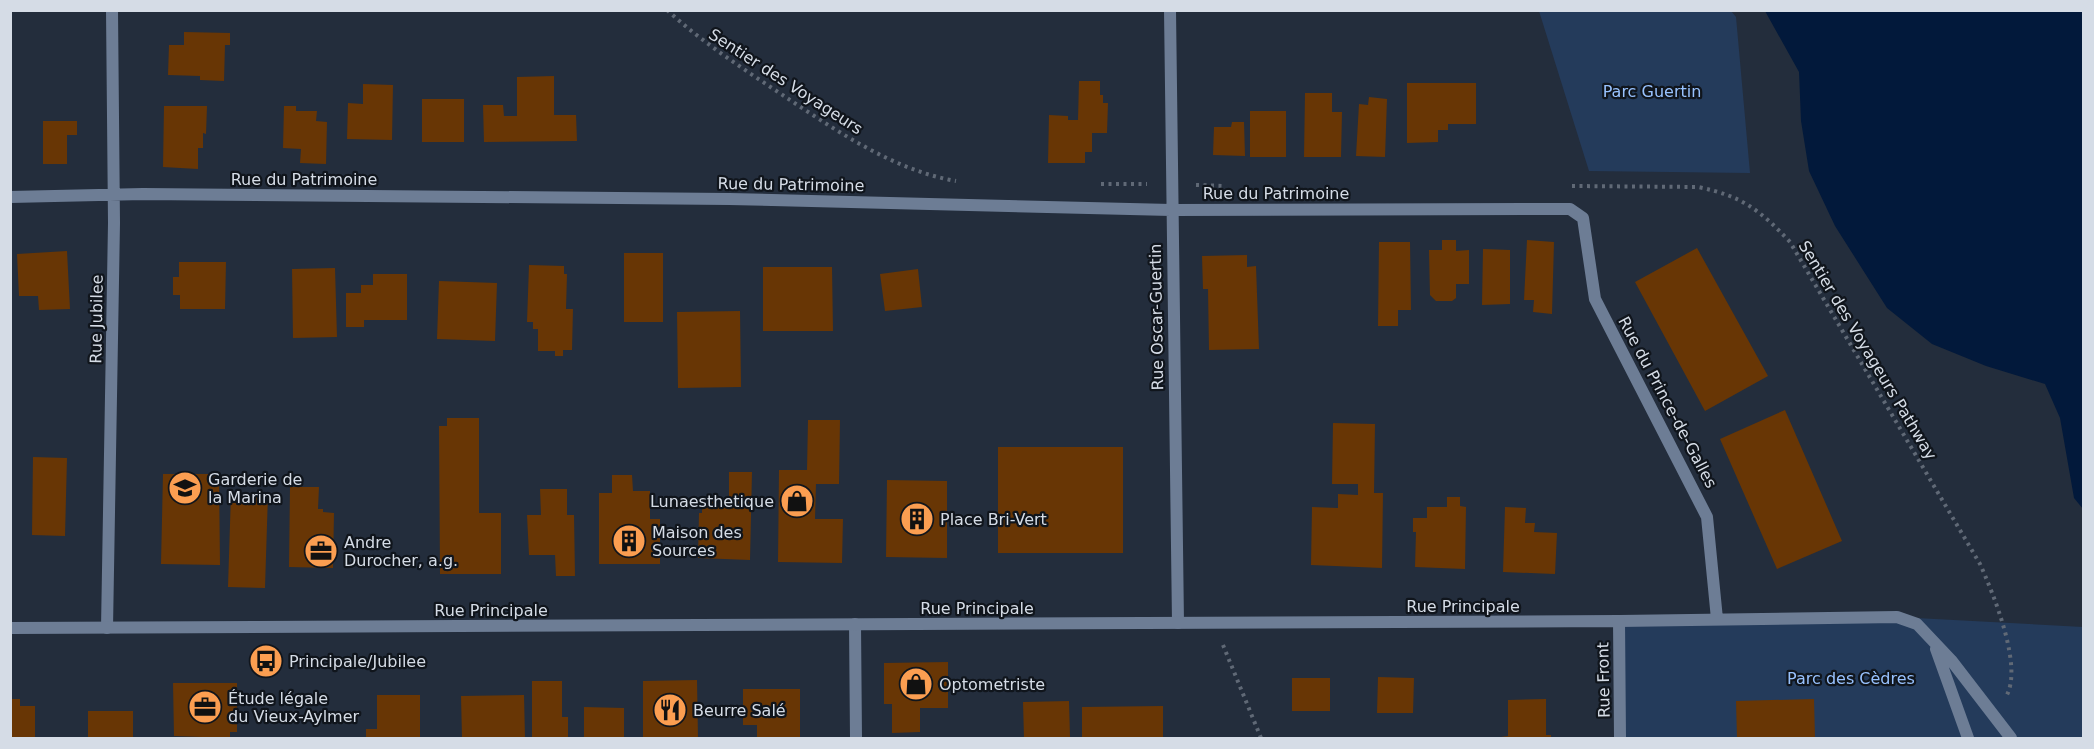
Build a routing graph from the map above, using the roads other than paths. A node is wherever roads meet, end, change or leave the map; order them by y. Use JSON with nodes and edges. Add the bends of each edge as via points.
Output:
{"nodes":[{"id":1,"x":112,"y":10,"type":"edge"},
{"id":2,"x":1170,"y":10,"type":"edge"},
{"id":3,"x":113,"y":195,"type":"junction"},
{"id":4,"x":10,"y":197,"type":"edge"},
{"id":5,"x":1570,"y":209,"type":"joint"},
{"id":6,"x":1171,"y":210,"type":"junction"},
{"id":7,"x":1717,"y":619,"type":"junction"},
{"id":8,"x":1619,"y":621,"type":"junction"},
{"id":9,"x":1178,"y":623,"type":"junction"},
{"id":10,"x":855,"y":624,"type":"junction"},
{"id":11,"x":10,"y":628,"type":"edge"},
{"id":12,"x":107,"y":628,"type":"junction"},
{"id":13,"x":1934,"y":643,"type":"junction"},
{"id":14,"x":856,"y":738,"type":"edge"},
{"id":15,"x":1620,"y":738,"type":"edge"},
{"id":16,"x":1968,"y":738,"type":"edge"},
{"id":17,"x":2012,"y":738,"type":"edge"}],
"edges":[{"from":1,"to":3,"type":"street","name":"Rue Jubilee"},
{"from":2,"to":6,"type":"street","name":"Rue Oscar-Guertin"},
{"from":3,"to":4,"type":"street","name":"Rue du Patrimoine"},
{"from":3,"to":6,"type":"street","name":"Rue du Patrimoine","via":[[729,199]]},
{"from":3,"to":12,"type":"street","name":"Rue Jubilee"},
{"from":5,"to":6,"type":"street","name":"Rue du Patrimoine"},
{"from":5,"to":7,"type":"street","name":"Rue du Prince-de-Galles","via":[[1583,218],[1595,299],[1707,517]]},
{"from":6,"to":9,"type":"street","name":"Rue Oscar-Guertin"},
{"from":7,"to":8,"type":"street","name":"Rue Principale"},
{"from":7,"to":13,"type":"street","name":"Rue Principale","via":[[1897,617],[1917,624]]},
{"from":8,"to":9,"type":"street","name":"Rue Principale"},
{"from":8,"to":15,"type":"street","name":"Rue Front"},
{"from":9,"to":10,"type":"street","name":"Rue Principale"},
{"from":10,"to":12,"type":"street","name":"Rue Principale"},
{"from":10,"to":14,"type":"street"},
{"from":11,"to":12,"type":"street","name":"Rue Principale"},
{"from":13,"to":16,"type":"street","name":"Rue Principale"},
{"from":13,"to":17,"type":"street","name":"Rue Principale","via":[[1966,676]]}]}
